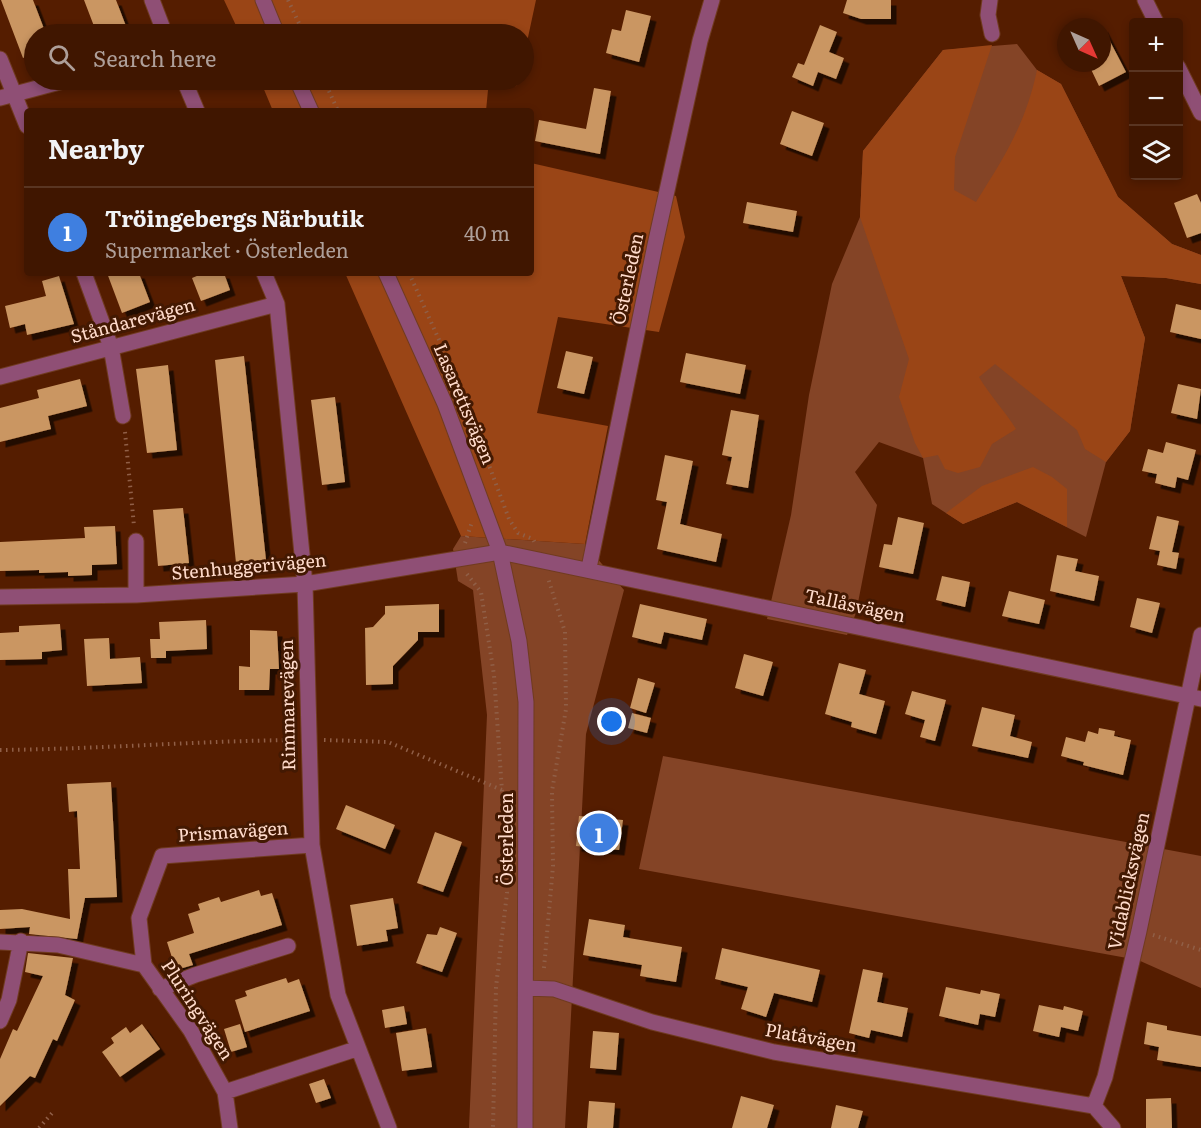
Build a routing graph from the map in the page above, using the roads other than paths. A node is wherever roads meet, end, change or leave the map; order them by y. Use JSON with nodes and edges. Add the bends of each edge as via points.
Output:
{"nodes":[{"id":1,"x":152,"y":0,"type":"edge"},
{"id":2,"x":262,"y":0,"type":"edge"},
{"id":3,"x":712,"y":0,"type":"edge"},
{"id":4,"x":990,"y":0,"type":"edge"},
{"id":5,"x":1145,"y":0,"type":"edge"},
{"id":6,"x":1154,"y":18,"type":"edge"},
{"id":7,"x":161,"y":24,"type":"edge"},
{"id":8,"x":273,"y":24,"type":"edge"},
{"id":9,"x":992,"y":34,"type":"dead end"},
{"id":10,"x":0,"y":59,"type":"edge"},
{"id":11,"x":1181,"y":72,"type":"edge"},
{"id":12,"x":30,"y":90,"type":"edge"},
{"id":13,"x":188,"y":90,"type":"edge"},
{"id":14,"x":302,"y":90,"type":"edge"},
{"id":15,"x":7,"y":96,"type":"edge"},
{"id":16,"x":196,"y":108,"type":"edge"},
{"id":17,"x":310,"y":108,"type":"edge"},
{"id":18,"x":1201,"y":112,"type":"edge"},
{"id":19,"x":24,"y":122,"type":"edge"},
{"id":20,"x":85,"y":276,"type":"edge"},
{"id":21,"x":265,"y":276,"type":"edge"},
{"id":22,"x":387,"y":276,"type":"edge"},
{"id":23,"x":277,"y":304,"type":"junction"},
{"id":24,"x":111,"y":347,"type":"junction"},
{"id":25,"x":0,"y":377,"type":"edge"},
{"id":26,"x":123,"y":416,"type":"road end"},
{"id":27,"x":136,"y":541,"type":"road end"},
{"id":28,"x":500,"y":552,"type":"junction"},
{"id":29,"x":589,"y":568,"type":"junction"},
{"id":30,"x":305,"y":584,"type":"junction"},
{"id":31,"x":136,"y":595,"type":"junction"},
{"id":32,"x":0,"y":597,"type":"edge"},
{"id":33,"x":1201,"y":635,"type":"edge"},
{"id":34,"x":1194,"y":697,"type":"edge"},
{"id":35,"x":312,"y":845,"type":"junction"},
{"id":36,"x":21,"y":941,"type":"junction"},
{"id":37,"x":0,"y":942,"type":"edge"},
{"id":38,"x":288,"y":946,"type":"dead end"},
{"id":39,"x":144,"y":965,"type":"junction"},
{"id":40,"x":526,"y":988,"type":"junction"},
{"id":41,"x":160,"y":989,"type":"junction"},
{"id":42,"x":0,"y":1021,"type":"edge"},
{"id":43,"x":356,"y":1048,"type":"junction"},
{"id":44,"x":225,"y":1092,"type":"junction"},
{"id":45,"x":1094,"y":1106,"type":"junction"},
{"id":46,"x":230,"y":1128,"type":"edge"},
{"id":47,"x":389,"y":1128,"type":"edge"},
{"id":48,"x":525,"y":1128,"type":"edge"},
{"id":49,"x":1113,"y":1128,"type":"edge"}],
"edges":[{"from":1,"to":7,"type":"street"},
{"from":2,"to":8,"type":"street"},
{"from":3,"to":29,"type":"street","name":"Österleden","via":[[655,245]]},
{"from":4,"to":9,"type":"street"},
{"from":5,"to":6,"type":"street"},
{"from":10,"to":15,"type":"street"},
{"from":11,"to":18,"type":"street"},
{"from":12,"to":15,"type":"street"},
{"from":13,"to":16,"type":"street"},
{"from":14,"to":17,"type":"street"},
{"from":15,"to":19,"type":"street"},
{"from":20,"to":24,"type":"street"},
{"from":21,"to":23,"type":"street","name":"Rimmarevägen"},
{"from":22,"to":28,"type":"street","name":"Lasarettsvägen","via":[[445,404]]},
{"from":23,"to":24,"type":"street","name":"Ståndarevägen"},
{"from":23,"to":30,"type":"street","name":"Rimmarevägen"},
{"from":24,"to":25,"type":"street","name":"Ståndarevägen"},
{"from":24,"to":26,"type":"street"},
{"from":27,"to":31,"type":"street"},
{"from":28,"to":29,"type":"street","name":"Tallåsvägen"},
{"from":28,"to":30,"type":"street","name":"Stenhuggerivägen"},
{"from":28,"to":40,"type":"street","name":"Österleden","via":[[519,641],[526,702]]},
{"from":29,"to":34,"type":"street","name":"Tallåsvägen"},
{"from":30,"to":31,"type":"street","name":"Stenhuggerivägen"},
{"from":30,"to":35,"type":"street","name":"Rimmarevägen"},
{"from":31,"to":32,"type":"street","name":"Stenhuggerivägen"},
{"from":33,"to":34,"type":"street","name":"Vidablicksvägen"},
{"from":34,"to":45,"type":"street","name":"Vidablicksvägen","via":[[1105,1077]]},
{"from":35,"to":39,"type":"street","name":"Prismavägen","via":[[162,856],[139,918]]},
{"from":35,"to":43,"type":"street","name":"Rimmarevägen","via":[[338,995]]},
{"from":36,"to":37,"type":"street","name":"Pluringvägen"},
{"from":36,"to":39,"type":"street","name":"Pluringvägen","via":[[58,945]]},
{"from":36,"to":42,"type":"street","via":[[9,1000]]},
{"from":38,"to":41,"type":"street"},
{"from":39,"to":41,"type":"street","name":"Pluringvägen"},
{"from":40,"to":45,"type":"street","name":"Platåvägen","via":[[554,990],[652,1022],[774,1052]]},
{"from":40,"to":48,"type":"street","name":"Österleden"},
{"from":41,"to":44,"type":"street","name":"Pluringvägen","via":[[191,1031]]},
{"from":43,"to":44,"type":"street"},
{"from":43,"to":47,"type":"street","name":"Rimmarevägen"},
{"from":44,"to":46,"type":"street","name":"Pluringvägen"},
{"from":45,"to":49,"type":"street"}]}
